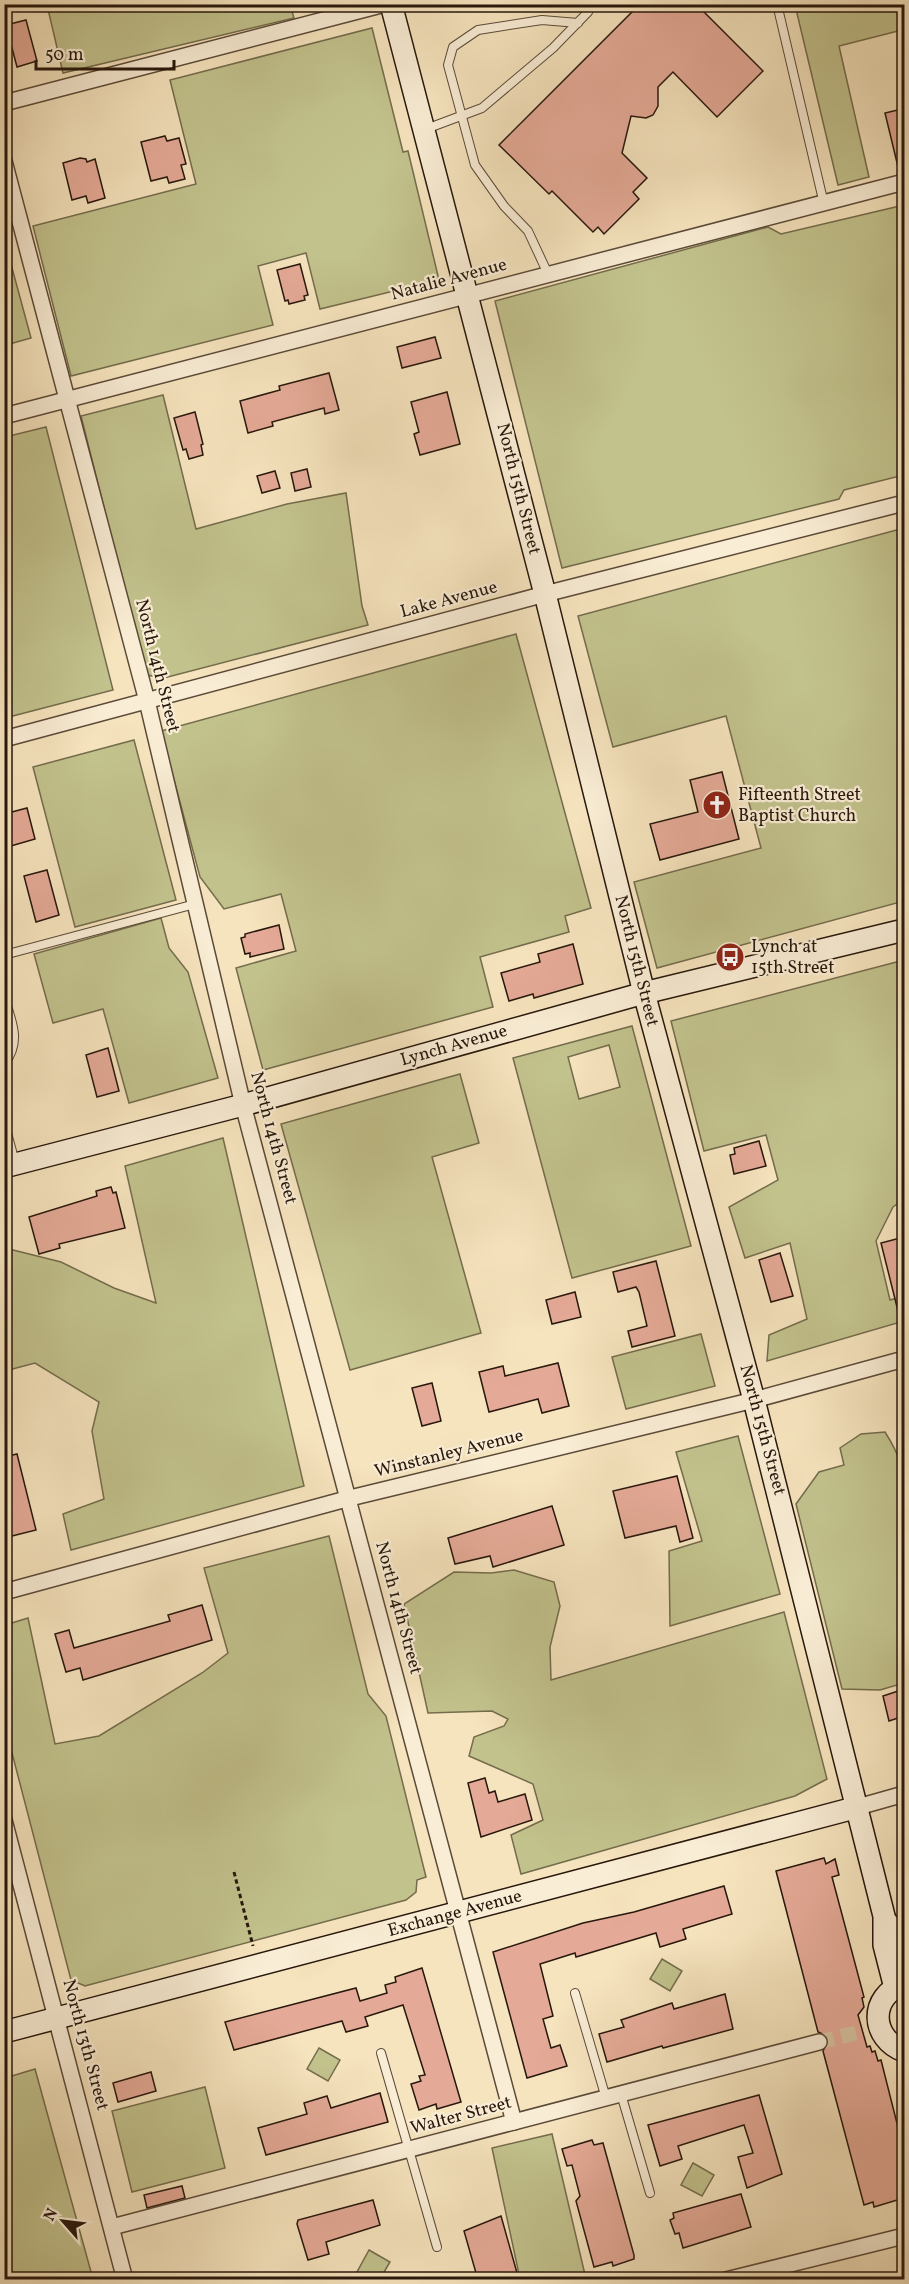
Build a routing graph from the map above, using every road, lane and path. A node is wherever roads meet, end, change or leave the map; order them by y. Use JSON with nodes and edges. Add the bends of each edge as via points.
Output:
{"nodes":[{"id":1,"x":385,"y":4,"type":"edge"},
{"id":2,"x":391,"y":4,"type":"edge"},
{"id":3,"x":591,"y":4,"type":"edge"},
{"id":4,"x":777,"y":4,"type":"edge"},
{"id":5,"x":578,"y":23,"type":"junction"},
{"id":6,"x":4,"y":103,"type":"edge"},
{"id":7,"x":461,"y":116,"type":"junction"},
{"id":8,"x":425,"y":130,"type":"junction"},
{"id":9,"x":4,"y":161,"type":"edge"},
{"id":10,"x":904,"y":182,"type":"edge"},
{"id":11,"x":824,"y":204,"type":"junction"},
{"id":12,"x":548,"y":274,"type":"junction"},
{"id":13,"x":468,"y":295,"type":"junction"},
{"id":14,"x":67,"y":400,"type":"junction"},
{"id":15,"x":4,"y":416,"type":"edge"},
{"id":16,"x":904,"y":503,"type":"edge"},
{"id":17,"x":545,"y":594,"type":"junction"},
{"id":18,"x":147,"y":701,"type":"junction"},
{"id":19,"x":4,"y":739,"type":"edge"},
{"id":20,"x":195,"y":904,"type":"junction"},
{"id":21,"x":904,"y":930,"type":"edge"},
{"id":22,"x":4,"y":955,"type":"edge"},
{"id":23,"x":644,"y":993,"type":"junction"},
{"id":24,"x":4,"y":997,"type":"edge"},
{"id":25,"x":4,"y":1064,"type":"edge"},
{"id":26,"x":243,"y":1105,"type":"junction"},
{"id":27,"x":4,"y":1122,"type":"edge"},
{"id":28,"x":10,"y":1165,"type":"edge"},
{"id":29,"x":904,"y":1359,"type":"edge"},
{"id":30,"x":754,"y":1400,"type":"junction"},
{"id":31,"x":350,"y":1498,"type":"junction"},
{"id":32,"x":4,"y":1592,"type":"edge"},
{"id":33,"x":904,"y":1794,"type":"edge"},
{"id":34,"x":858,"y":1807,"type":"junction"},
{"id":35,"x":4,"y":1820,"type":"edge"},
{"id":36,"x":234,"y":1872,"type":"dead end"},
{"id":37,"x":457,"y":1914,"type":"junction"},
{"id":38,"x":884,"y":1916,"type":"junction"},
{"id":39,"x":904,"y":1959,"type":"edge"},
{"id":40,"x":258,"y":1965,"type":"junction"},
{"id":41,"x":900,"y":1986,"type":"edge"},
{"id":42,"x":575,"y":1993,"type":"dead end"},
{"id":43,"x":59,"y":2018,"type":"junction"},
{"id":44,"x":4,"y":2032,"type":"edge"},
{"id":45,"x":819,"y":2042,"type":"tunnel mouth"},
{"id":46,"x":904,"y":2051,"type":"edge"},
{"id":47,"x":381,"y":2053,"type":"dead end"},
{"id":48,"x":621,"y":2094,"type":"junction"},
{"id":49,"x":606,"y":2098,"type":"junction"},
{"id":50,"x":514,"y":2122,"type":"junction"},
{"id":51,"x":409,"y":2150,"type":"junction"},
{"id":52,"x":650,"y":2193,"type":"dead end"},
{"id":53,"x":112,"y":2227,"type":"junction"},
{"id":54,"x":904,"y":2236,"type":"edge"},
{"id":55,"x":437,"y":2247,"type":"dead end"},
{"id":56,"x":126,"y":2280,"type":"edge"},
{"id":57,"x":726,"y":2280,"type":"edge"}],
"edges":[{"from":1,"to":6,"type":"street"},
{"from":2,"to":8,"type":"street","name":"North 15th Street"},
{"from":3,"to":5,"type":"lane"},
{"from":4,"to":11,"type":"lane"},
{"from":5,"to":7,"type":"lane","via":[[482,108]]},
{"from":5,"to":7,"type":"lane","via":[[542,20],[478,30],[453,47],[448,66]]},
{"from":7,"to":8,"type":"lane"},
{"from":7,"to":12,"type":"lane","via":[[476,165],[504,206],[528,231]]},
{"from":8,"to":13,"type":"street","name":"North 15th Street"},
{"from":9,"to":14,"type":"street","name":"North 14th Street"},
{"from":10,"to":11,"type":"street","name":"Natalie Avenue"},
{"from":11,"to":12,"type":"street","name":"Natalie Avenue"},
{"from":12,"to":13,"type":"street","name":"Natalie Avenue"},
{"from":13,"to":14,"type":"street","name":"Natalie Avenue"},
{"from":13,"to":17,"type":"street","name":"North 15th Street"},
{"from":14,"to":15,"type":"street","name":"Natalie Avenue"},
{"from":14,"to":18,"type":"street","name":"North 14th Street"},
{"from":16,"to":17,"type":"street","name":"Lake Avenue"},
{"from":17,"to":18,"type":"street","name":"Lake Avenue"},
{"from":17,"to":23,"type":"street","name":"North 15th Street"},
{"from":18,"to":19,"type":"street","name":"Lake Avenue"},
{"from":18,"to":20,"type":"street","name":"North 14th Street"},
{"from":20,"to":22,"type":"lane"},
{"from":20,"to":26,"type":"street","name":"North 14th Street"},
{"from":21,"to":23,"type":"street","name":"Lynch Avenue"},
{"from":23,"to":26,"type":"street","name":"Lynch Avenue"},
{"from":23,"to":30,"type":"street","name":"North 15th Street"},
{"from":24,"to":25,"type":"lane","via":[[13,1025],[14,1052]]},
{"from":26,"to":28,"type":"street","name":"Lynch Avenue"},
{"from":26,"to":31,"type":"street","name":"North 14th Street"},
{"from":27,"to":28,"type":"lane"},
{"from":29,"to":30,"type":"street","name":"Winstanley Avenue"},
{"from":30,"to":31,"type":"street","name":"Winstanley Avenue"},
{"from":30,"to":34,"type":"street","name":"North 15th Street"},
{"from":31,"to":32,"type":"street","name":"Winstanley Avenue"},
{"from":31,"to":37,"type":"street","name":"North 14th Street"},
{"from":33,"to":34,"type":"street","name":"Exchange Avenue"},
{"from":34,"to":37,"type":"street","name":"Exchange Avenue"},
{"from":34,"to":38,"type":"street","name":"North 15th Street"},
{"from":35,"to":43,"type":"street","name":"North 13th Street"},
{"from":36,"to":40,"type":"path"},
{"from":37,"to":40,"type":"street","name":"Exchange Avenue"},
{"from":37,"to":50,"type":"street","name":"North 14th Street"},
{"from":38,"to":39,"type":"street","name":"North 15th Street"},
{"from":38,"to":41,"type":"street","name":"North 15th Street","via":[[884,1945]]},
{"from":40,"to":43,"type":"street","name":"Exchange Avenue"},
{"from":41,"to":46,"type":"street","via":[[884,1998],[871,2029]]},
{"from":42,"to":49,"type":"lane"},
{"from":43,"to":44,"type":"street","name":"Exchange Avenue"},
{"from":43,"to":53,"type":"street","name":"North 13th Street"},
{"from":45,"to":48,"type":"street","name":"Walter Street"},
{"from":47,"to":51,"type":"lane"},
{"from":48,"to":49,"type":"street","name":"Walter Street"},
{"from":48,"to":52,"type":"lane"},
{"from":49,"to":50,"type":"street","name":"Walter Street"},
{"from":50,"to":51,"type":"street","name":"Walter Street"},
{"from":51,"to":53,"type":"street","name":"Walter Street"},
{"from":51,"to":55,"type":"lane"},
{"from":53,"to":56,"type":"street","name":"North 13th Street"},
{"from":54,"to":57,"type":"street"}]}
